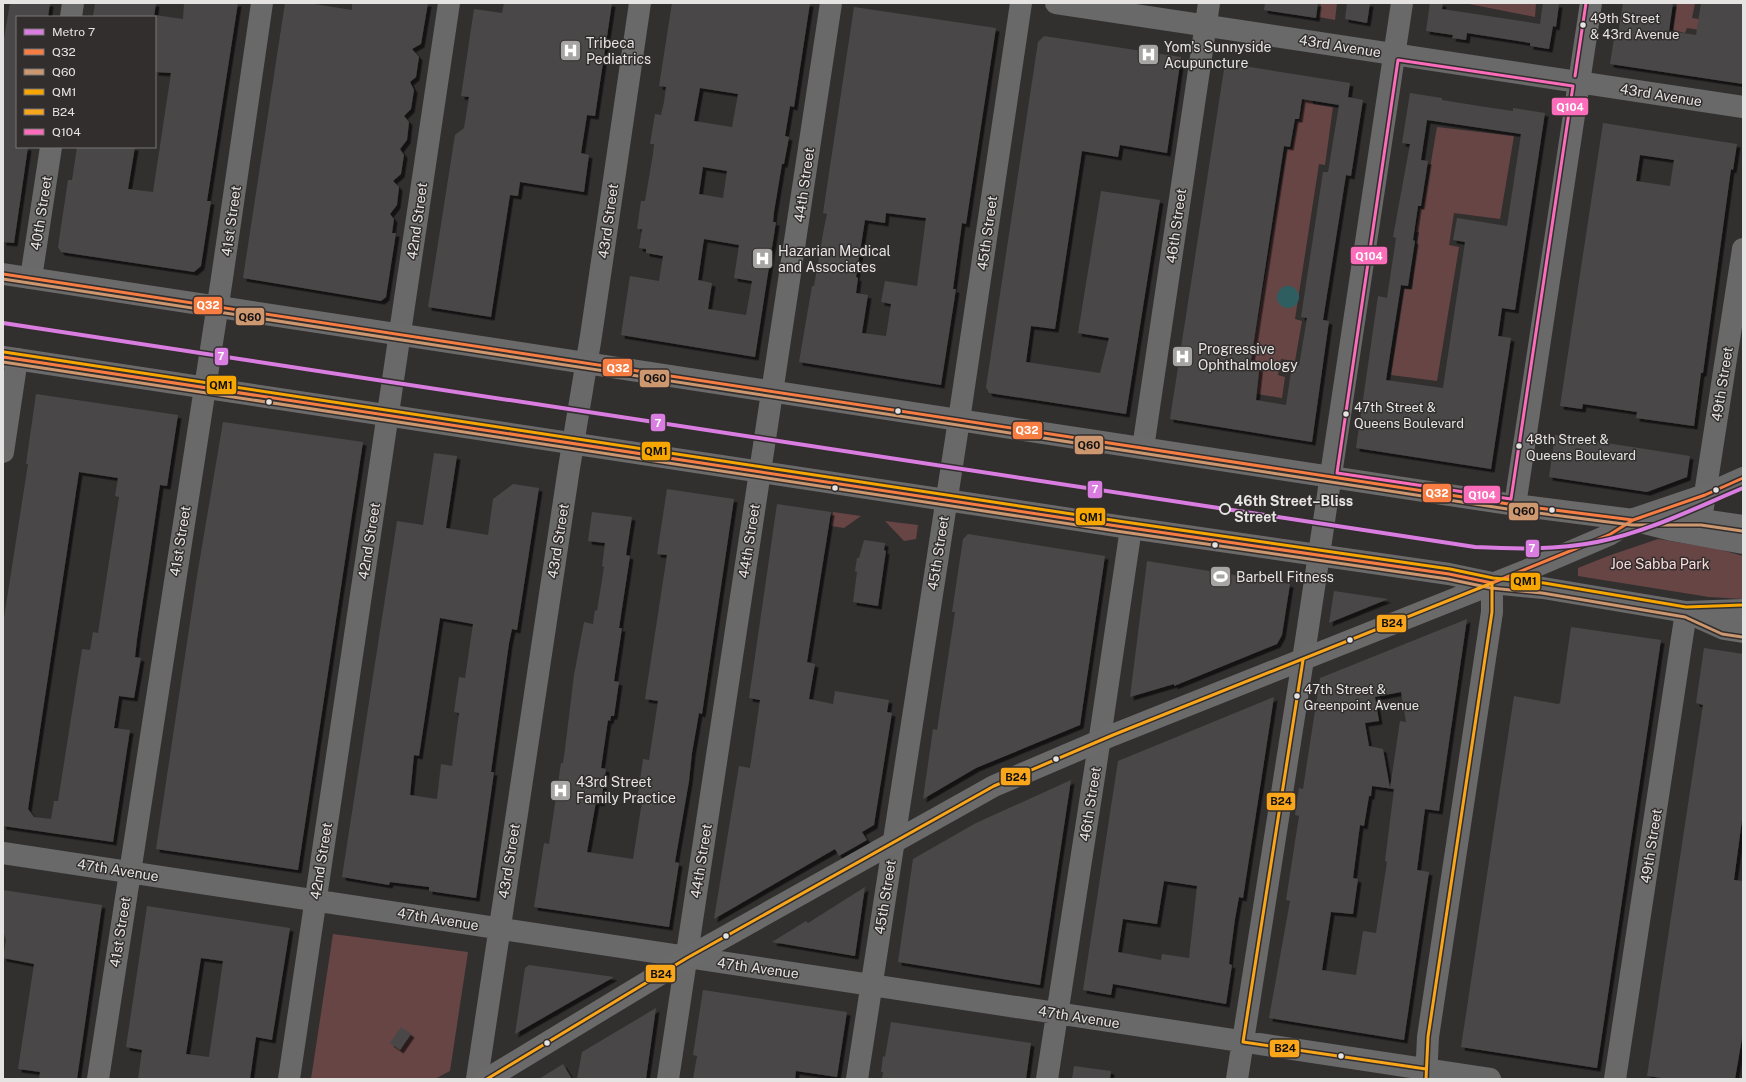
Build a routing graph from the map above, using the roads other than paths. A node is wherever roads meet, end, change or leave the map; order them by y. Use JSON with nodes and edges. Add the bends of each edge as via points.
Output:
{"nodes":[{"id":1,"x":73,"y":3,"type":"edge"},
{"id":2,"x":262,"y":3,"type":"edge"},
{"id":3,"x":449,"y":3,"type":"edge"},
{"id":4,"x":640,"y":3,"type":"edge"},
{"id":5,"x":831,"y":3,"type":"edge"},
{"id":6,"x":1021,"y":3,"type":"edge"},
{"id":7,"x":1056,"y":3,"type":"edge"},
{"id":8,"x":1209,"y":3,"type":"edge"},
{"id":9,"x":1402,"y":3,"type":"edge"},
{"id":10,"x":1591,"y":3,"type":"edge"},
{"id":11,"x":71,"y":16,"type":"edge"},
{"id":12,"x":1205,"y":26,"type":"junction"},
{"id":13,"x":1394,"y":54,"type":"junction"},
{"id":14,"x":1579,"y":82,"type":"junction"},
{"id":15,"x":1743,"y":107,"type":"edge"},
{"id":16,"x":51,"y":148,"type":"edge"},
{"id":17,"x":1743,"y":249,"type":"edge"},
{"id":18,"x":3,"y":274,"type":"edge"},
{"id":19,"x":31,"y":278,"type":"junction"},
{"id":20,"x":217,"y":306,"type":"junction"},
{"id":21,"x":400,"y":335,"type":"junction"},
{"id":22,"x":10,"y":358,"type":"edge"},
{"id":23,"x":586,"y":364,"type":"junction"},
{"id":24,"x":204,"y":387,"type":"junction"},
{"id":25,"x":773,"y":392,"type":"junction"},
{"id":26,"x":388,"y":415,"type":"junction"},
{"id":27,"x":959,"y":420,"type":"junction"},
{"id":28,"x":574,"y":444,"type":"junction"},
{"id":29,"x":1143,"y":448,"type":"junction"},
{"id":30,"x":3,"y":452,"type":"edge"},
{"id":31,"x":760,"y":472,"type":"junction"},
{"id":32,"x":1330,"y":477,"type":"junction"},
{"id":33,"x":1743,"y":478,"type":"edge"},
{"id":34,"x":1705,"y":495,"type":"junction"},
{"id":35,"x":947,"y":500,"type":"junction"},
{"id":36,"x":1515,"y":505,"type":"junction"},
{"id":37,"x":1633,"y":520,"type":"junction"},
{"id":38,"x":1702,"y":520,"type":"junction"},
{"id":39,"x":1743,"y":526,"type":"edge"},
{"id":40,"x":1131,"y":528,"type":"junction"},
{"id":41,"x":1743,"y":543,"type":"edge"},
{"id":42,"x":1319,"y":556,"type":"junction"},
{"id":43,"x":1492,"y":583,"type":"junction"},
{"id":44,"x":1743,"y":610,"type":"edge"},
{"id":45,"x":1686,"y":612,"type":"junction"},
{"id":46,"x":1743,"y":632,"type":"edge"},
{"id":47,"x":1303,"y":660,"type":"junction"},
{"id":48,"x":1099,"y":740,"type":"junction"},
{"id":49,"x":893,"y":843,"type":"junction"},
{"id":50,"x":3,"y":853,"type":"edge"},
{"id":51,"x":129,"y":872,"type":"junction"},
{"id":52,"x":315,"y":900,"type":"junction"},
{"id":53,"x":499,"y":928,"type":"junction"},
{"id":54,"x":687,"y":958,"type":"junction"},
{"id":55,"x":871,"y":985,"type":"junction"},
{"id":56,"x":1057,"y":1014,"type":"junction"},
{"id":57,"x":1243,"y":1042,"type":"junction"},
{"id":58,"x":1426,"y":1074,"type":"edge"},
{"id":59,"x":98,"y":1079,"type":"edge"},
{"id":60,"x":289,"y":1079,"type":"edge"},
{"id":61,"x":477,"y":1079,"type":"edge"},
{"id":62,"x":487,"y":1079,"type":"edge"},
{"id":63,"x":668,"y":1079,"type":"edge"},
{"id":64,"x":857,"y":1079,"type":"edge"},
{"id":65,"x":1047,"y":1079,"type":"edge"},
{"id":66,"x":1238,"y":1079,"type":"edge"},
{"id":67,"x":1490,"y":1079,"type":"edge"},
{"id":68,"x":1615,"y":1079,"type":"edge"}],
"edges":[{"from":1,"to":11,"type":"street"},
{"from":2,"to":20,"type":"street","name":"41st Street"},
{"from":3,"to":21,"type":"street","name":"42nd Street"},
{"from":4,"to":23,"type":"street","name":"43rd Street"},
{"from":5,"to":25,"type":"street","name":"44th Street"},
{"from":6,"to":27,"type":"street","name":"45th Street"},
{"from":7,"to":12,"type":"street","name":"43rd Avenue"},
{"from":8,"to":12,"type":"street","name":"46th Street"},
{"from":9,"to":13,"type":"street"},
{"from":10,"to":14,"type":"street"},
{"from":12,"to":13,"type":"street","name":"43rd Avenue"},
{"from":12,"to":29,"type":"street","name":"46th Street"},
{"from":13,"to":14,"type":"street","name":"43rd Avenue"},
{"from":13,"to":32,"type":"street"},
{"from":14,"to":15,"type":"street","name":"43rd Avenue"},
{"from":14,"to":36,"type":"street"},
{"from":16,"to":19,"type":"street","name":"40th Street"},
{"from":17,"to":34,"type":"street","name":"49th Street"},
{"from":18,"to":19,"type":"main road"},
{"from":19,"to":20,"type":"main road"},
{"from":20,"to":21,"type":"main road"},
{"from":20,"to":24,"type":"street","name":"41st Street"},
{"from":21,"to":23,"type":"main road"},
{"from":21,"to":26,"type":"street","name":"42nd Street"},
{"from":22,"to":24,"type":"main road"},
{"from":22,"to":30,"type":"street"},
{"from":23,"to":25,"type":"main road"},
{"from":23,"to":28,"type":"street","name":"43rd Street"},
{"from":24,"to":26,"type":"main road"},
{"from":24,"to":51,"type":"street","name":"41st Street"},
{"from":25,"to":27,"type":"main road"},
{"from":25,"to":31,"type":"street","name":"44th Street"},
{"from":26,"to":28,"type":"main road"},
{"from":26,"to":52,"type":"street","name":"42nd Street"},
{"from":27,"to":29,"type":"main road"},
{"from":27,"to":35,"type":"street","name":"45th Street"},
{"from":28,"to":31,"type":"main road"},
{"from":28,"to":53,"type":"street","name":"43rd Street","via":[[568,468]]},
{"from":29,"to":32,"type":"main road"},
{"from":31,"to":35,"type":"main road"},
{"from":31,"to":54,"type":"street","name":"44th Street"},
{"from":32,"to":36,"type":"main road"},
{"from":32,"to":42,"type":"street"},
{"from":33,"to":34,"type":"main road"},
{"from":34,"to":37,"type":"main road"},
{"from":34,"to":38,"type":"street","name":"49th Street"},
{"from":35,"to":40,"type":"main road"},
{"from":35,"to":49,"type":"street","name":"45th Street"},
{"from":36,"to":37,"type":"main road"},
{"from":37,"to":38,"type":"street"},
{"from":37,"to":41,"type":"main road"},
{"from":37,"to":43,"type":"main road","via":[[1609,535]]},
{"from":38,"to":39,"type":"street"},
{"from":40,"to":42,"type":"main road"},
{"from":40,"to":48,"type":"street","name":"46th Street"},
{"from":42,"to":43,"type":"main road","via":[[1449,574]]},
{"from":42,"to":47,"type":"street"},
{"from":43,"to":45,"type":"main road","via":[[1543,588]]},
{"from":43,"to":47,"type":"main road"},
{"from":43,"to":58,"type":"street","via":[[1492,612],[1429,1029]]},
{"from":44,"to":45,"type":"main road"},
{"from":45,"to":46,"type":"street","via":[[1724,629]]},
{"from":45,"to":68,"type":"street","name":"49th Street"},
{"from":47,"to":48,"type":"main road"},
{"from":47,"to":57,"type":"street"},
{"from":48,"to":49,"type":"main road","via":[[994,786]]},
{"from":48,"to":56,"type":"street","name":"46th Street"},
{"from":49,"to":54,"type":"main road"},
{"from":49,"to":55,"type":"street","name":"45th Street"},
{"from":50,"to":51,"type":"street","name":"47th Avenue"},
{"from":51,"to":52,"type":"street","name":"47th Avenue"},
{"from":51,"to":59,"type":"street","name":"41st Street"},
{"from":52,"to":53,"type":"street","name":"47th Avenue"},
{"from":52,"to":60,"type":"street","name":"42nd Street"},
{"from":53,"to":54,"type":"street","name":"47th Avenue"},
{"from":53,"to":61,"type":"street","name":"43rd Street"},
{"from":54,"to":55,"type":"street","name":"47th Avenue"},
{"from":54,"to":62,"type":"main road"},
{"from":54,"to":63,"type":"street","name":"44th Street"},
{"from":55,"to":56,"type":"street","name":"47th Avenue"},
{"from":55,"to":64,"type":"street","name":"45th Street"},
{"from":56,"to":57,"type":"street","name":"47th Avenue"},
{"from":56,"to":65,"type":"street","name":"46th Street"},
{"from":57,"to":58,"type":"street","name":"47th Avenue"},
{"from":57,"to":66,"type":"street"},
{"from":58,"to":67,"type":"street","name":"47th Avenue"}]}
